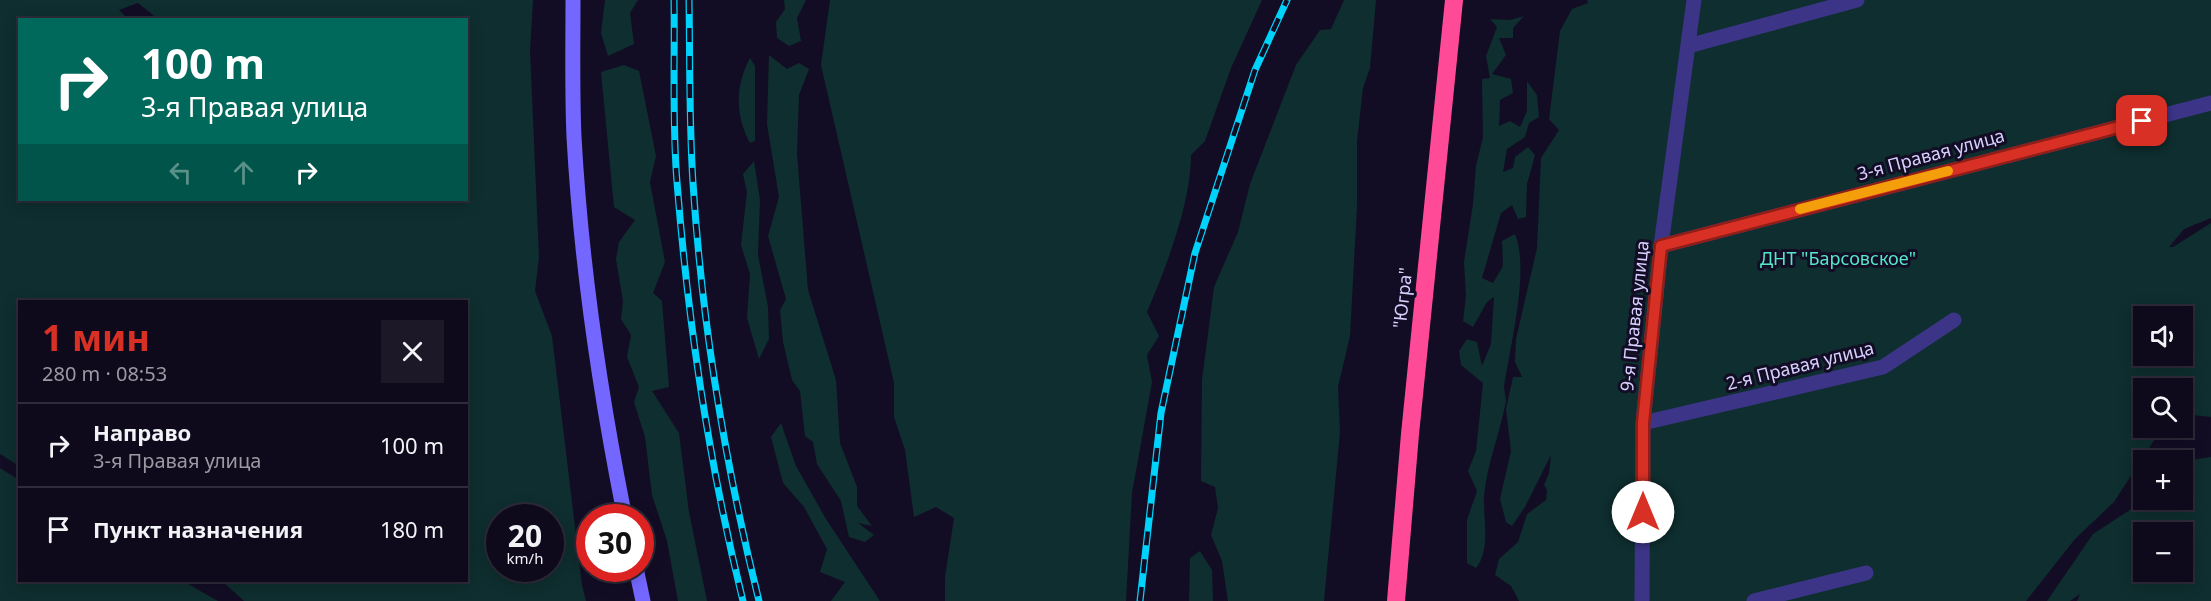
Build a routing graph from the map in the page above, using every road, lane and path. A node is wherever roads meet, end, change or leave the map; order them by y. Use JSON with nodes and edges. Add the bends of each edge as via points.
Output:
{"nodes":[{"id":1,"x":573,"y":0,"type":"edge"},
{"id":2,"x":1454,"y":0,"type":"edge"},
{"id":3,"x":1694,"y":0,"type":"edge"},
{"id":4,"x":1857,"y":0,"type":"edge"},
{"id":5,"x":1688,"y":46,"type":"junction"},
{"id":6,"x":2211,"y":103,"type":"edge"},
{"id":7,"x":1661,"y":246,"type":"junction"},
{"id":8,"x":1954,"y":320,"type":"dead end"},
{"id":9,"x":1643,"y":423,"type":"junction"},
{"id":10,"x":623,"y":504,"type":"edge"},
{"id":11,"x":1866,"y":573,"type":"dead end"},
{"id":12,"x":639,"y":582,"type":"edge"},
{"id":13,"x":643,"y":601,"type":"edge"},
{"id":14,"x":1396,"y":601,"type":"edge"},
{"id":15,"x":1642,"y":601,"type":"edge"},
{"id":16,"x":1754,"y":601,"type":"edge"}],
"edges":[{"from":1,"to":10,"type":"main road","via":[[574,137],[586,271]]},
{"from":2,"to":14,"type":"highway","name":"\"Югра\""},
{"from":3,"to":5,"type":"street","name":"9-я Правая улица"},
{"from":4,"to":5,"type":"street"},
{"from":5,"to":7,"type":"street","name":"9-я Правая улица"},
{"from":6,"to":7,"type":"street","name":"3-я Правая улица"},
{"from":7,"to":9,"type":"street","name":"9-я Правая улица"},
{"from":8,"to":9,"type":"street","name":"2-я Правая улица","via":[[1883,367]]},
{"from":9,"to":15,"type":"street","name":"9-я Правая улица"},
{"from":11,"to":16,"type":"street"},
{"from":12,"to":13,"type":"main road"}]}
